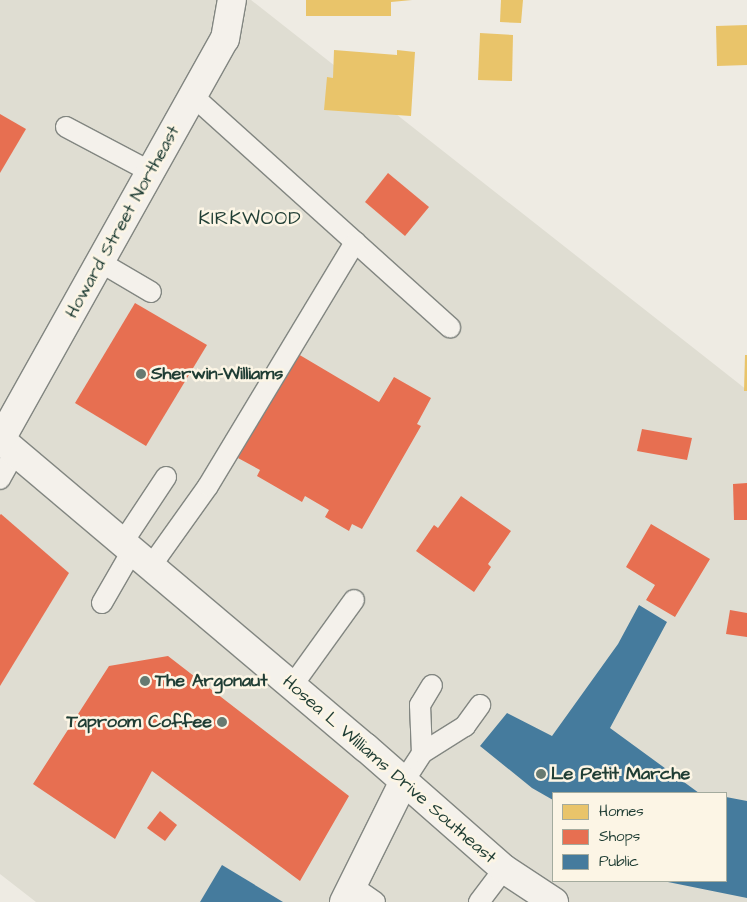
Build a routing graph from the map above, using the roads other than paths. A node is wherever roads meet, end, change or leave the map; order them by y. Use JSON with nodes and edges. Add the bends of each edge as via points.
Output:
{"nodes":[{"id":1,"x":232,"y":0,"type":"edge"},
{"id":2,"x":193,"y":96,"type":"junction"},
{"id":3,"x":66,"y":127,"type":"dead end"},
{"id":4,"x":151,"y":172,"type":"junction"},
{"id":5,"x":355,"y":242,"type":"junction"},
{"id":6,"x":100,"y":262,"type":"junction"},
{"id":7,"x":151,"y":292,"type":"dead end"},
{"id":8,"x":450,"y":328,"type":"dead end"},
{"id":9,"x":5,"y":443,"type":"edge"},
{"id":10,"x":166,"y":477,"type":"dead end"},
{"id":11,"x":0,"y":478,"type":"edge"},
{"id":12,"x":135,"y":553,"type":"junction"},
{"id":13,"x":354,"y":600,"type":"dead end"},
{"id":14,"x":102,"y":603,"type":"dead end"},
{"id":15,"x":432,"y":685,"type":"dead end"},
{"id":16,"x":292,"y":686,"type":"junction"},
{"id":17,"x":480,"y":705,"type":"dead end"},
{"id":18,"x":422,"y":753,"type":"junction"},
{"id":19,"x":404,"y":781,"type":"junction"},
{"id":20,"x":504,"y":869,"type":"junction"},
{"id":21,"x":348,"y":894,"type":"edge"},
{"id":22,"x":375,"y":902,"type":"edge"},
{"id":23,"x":479,"y":902,"type":"edge"},
{"id":24,"x":527,"y":902,"type":"edge"},
{"id":25,"x":554,"y":902,"type":"edge"}],
"edges":[{"from":1,"to":2,"type":"street","name":"Howard Street Northeast","via":[[225,39]]},
{"from":2,"to":4,"type":"street","name":"Howard Street Northeast"},
{"from":2,"to":5,"type":"lane"},
{"from":3,"to":4,"type":"lane"},
{"from":4,"to":6,"type":"street","name":"Howard Street Northeast"},
{"from":5,"to":8,"type":"lane"},
{"from":5,"to":12,"type":"lane","via":[[208,486]]},
{"from":6,"to":7,"type":"lane"},
{"from":6,"to":9,"type":"street","name":"Howard Street Northeast"},
{"from":9,"to":11,"type":"lane"},
{"from":9,"to":12,"type":"street","name":"Hosea L Williams Drive Southeast"},
{"from":10,"to":12,"type":"lane"},
{"from":12,"to":14,"type":"lane"},
{"from":12,"to":16,"type":"street","name":"Hosea L Williams Drive Southeast"},
{"from":13,"to":16,"type":"lane"},
{"from":15,"to":18,"type":"lane","via":[[420,705]]},
{"from":16,"to":19,"type":"street","name":"Hosea L Williams Drive Southeast"},
{"from":17,"to":18,"type":"lane","via":[[464,726]]},
{"from":18,"to":19,"type":"lane"},
{"from":19,"to":20,"type":"street","name":"Hosea L Williams Drive Southeast"},
{"from":19,"to":21,"type":"street"},
{"from":20,"to":23,"type":"lane"},
{"from":20,"to":24,"type":"street"},
{"from":20,"to":25,"type":"street","name":"Hosea L Williams Drive Southeast"},
{"from":21,"to":22,"type":"lane"}]}
